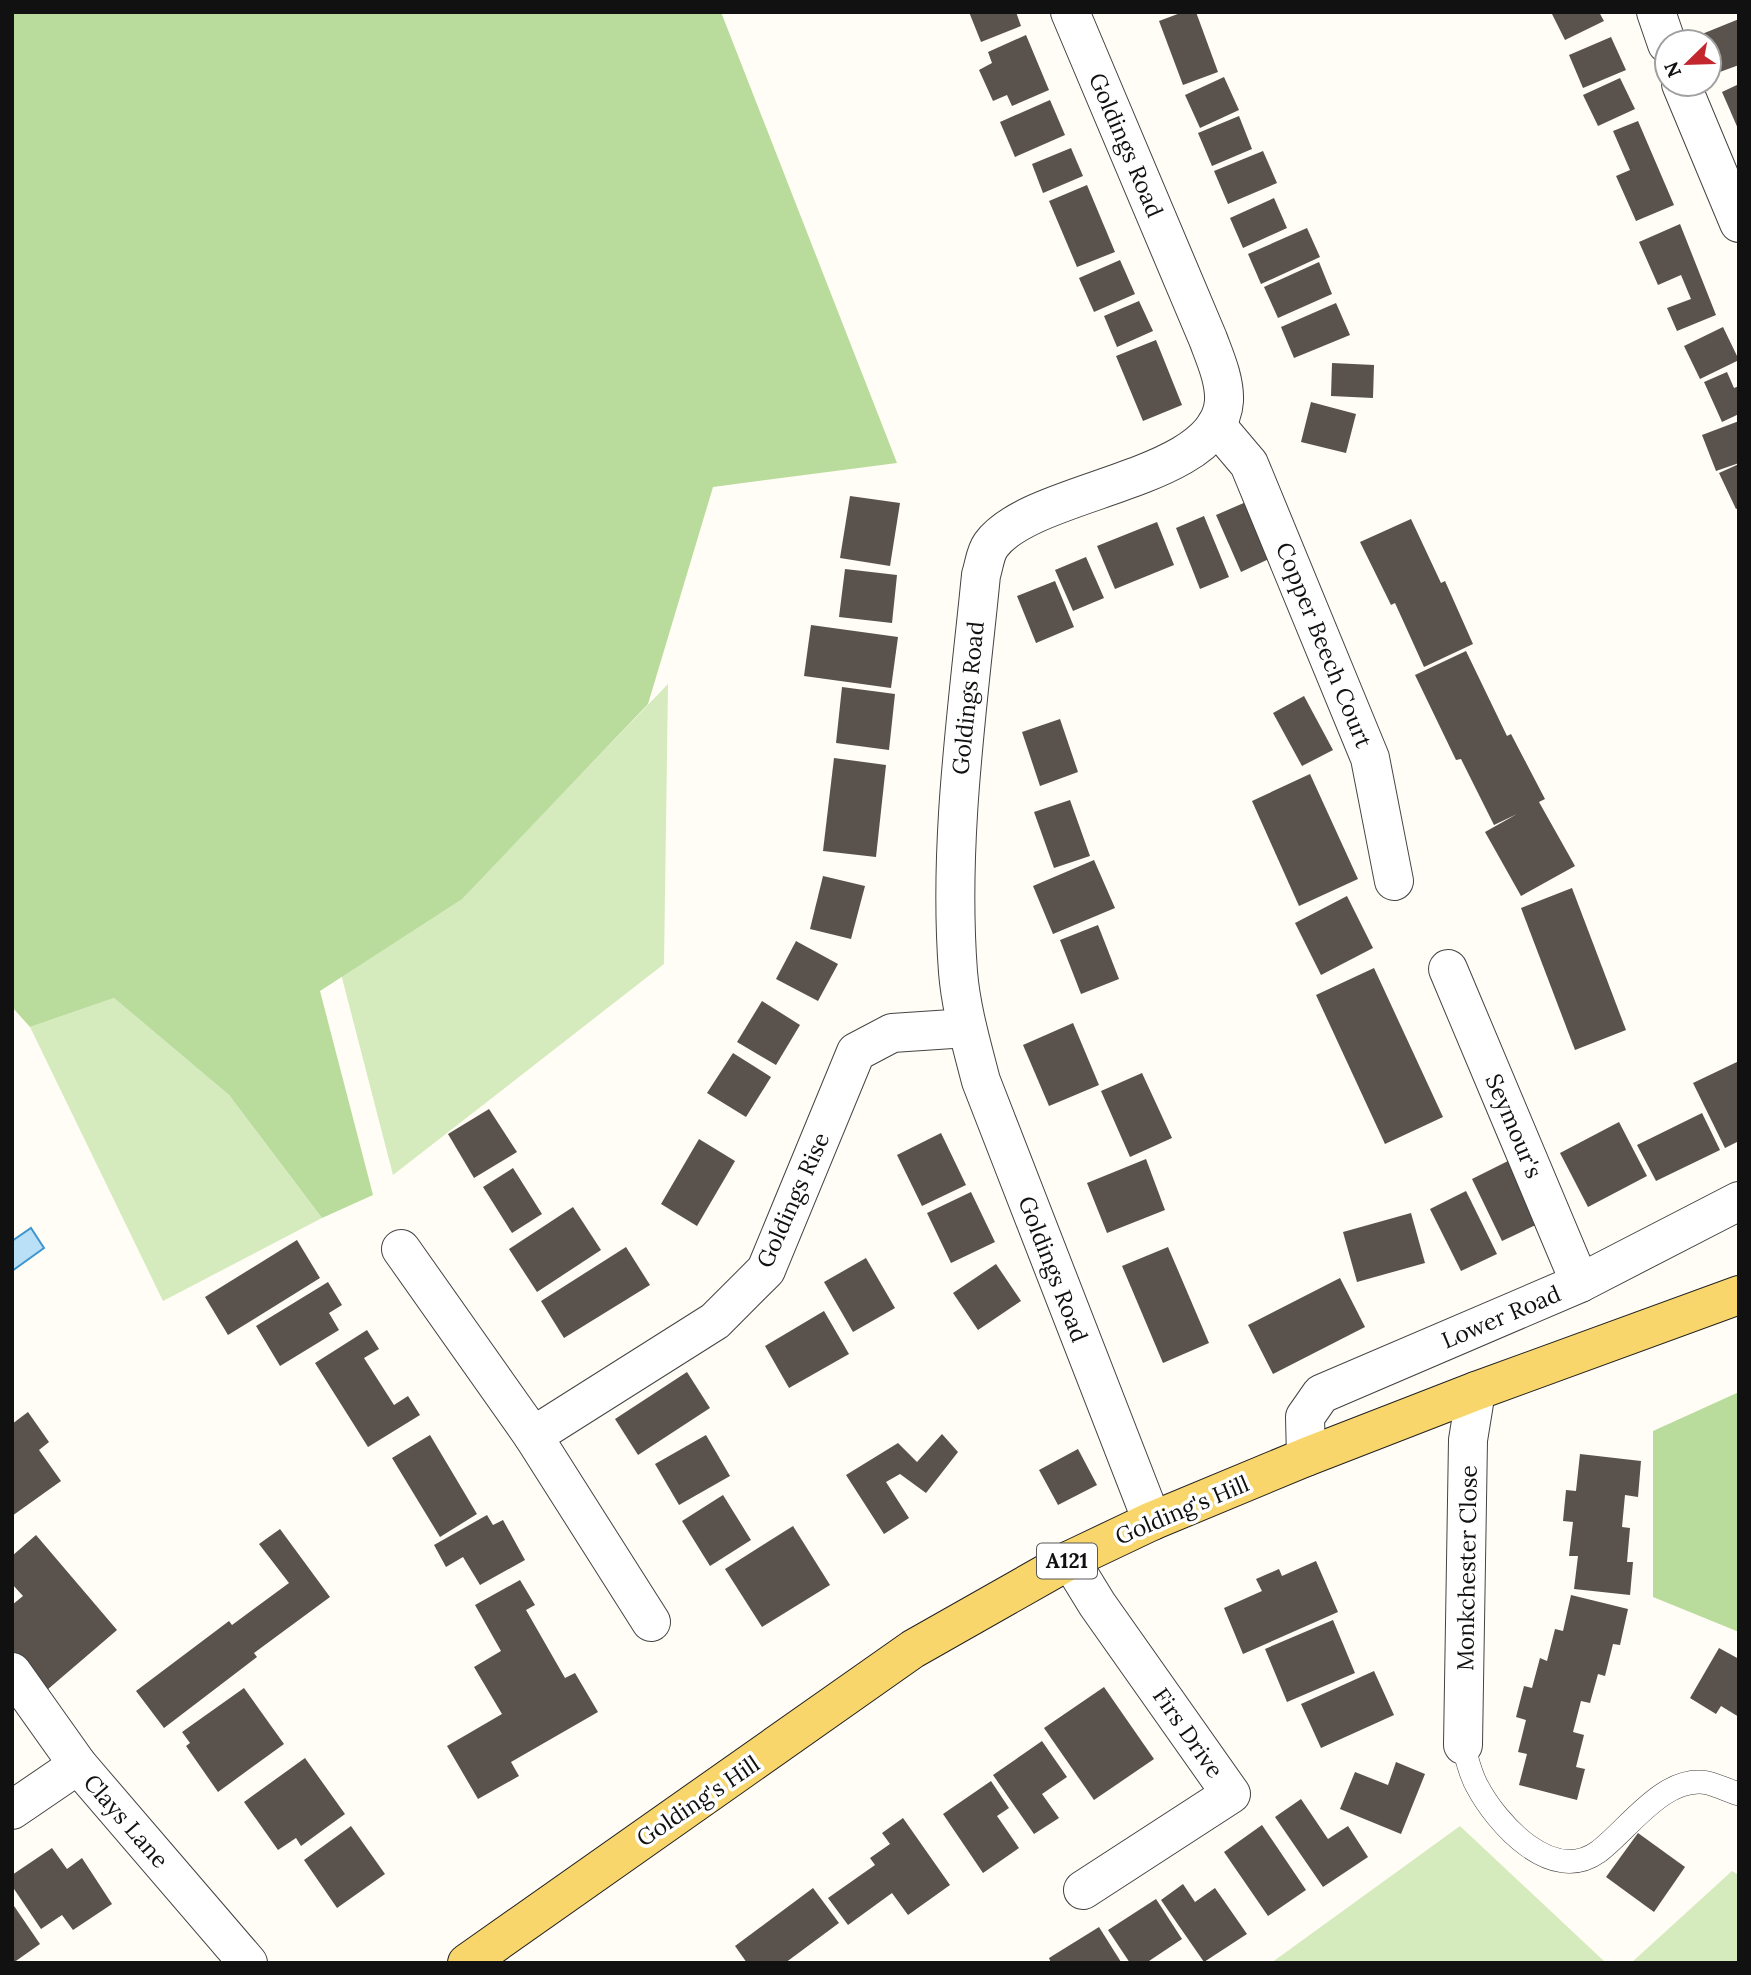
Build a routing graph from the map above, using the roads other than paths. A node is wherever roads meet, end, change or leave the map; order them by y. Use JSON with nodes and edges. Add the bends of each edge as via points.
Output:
{"nodes":[{"id":1,"x":1070,"y":12,"type":"edge"},
{"id":2,"x":1687,"y":98,"type":"edge"},
{"id":3,"x":1739,"y":223,"type":"edge"},
{"id":4,"x":1216,"y":425,"type":"junction"},
{"id":5,"x":1394,"y":881,"type":"dead end"},
{"id":6,"x":1448,"y":969,"type":"dead end"},
{"id":7,"x":967,"y":1028,"type":"junction"},
{"id":8,"x":1739,"y":1201,"type":"edge"},
{"id":9,"x":401,"y":1249,"type":"dead end"},
{"id":10,"x":1580,"y":1283,"type":"junction"},
{"id":11,"x":1739,"y":1295,"type":"edge"},
{"id":12,"x":1476,"y":1391,"type":"junction"},
{"id":13,"x":533,"y":1436,"type":"junction"},
{"id":14,"x":1306,"y":1457,"type":"junction"},
{"id":15,"x":1152,"y":1521,"type":"junction"},
{"id":16,"x":1070,"y":1560,"type":"junction"},
{"id":17,"x":651,"y":1622,"type":"dead end"},
{"id":18,"x":12,"y":1672,"type":"edge"},
{"id":19,"x":1463,"y":1745,"type":"joint"},
{"id":20,"x":78,"y":1765,"type":"junction"},
{"id":21,"x":1739,"y":1794,"type":"edge"},
{"id":22,"x":12,"y":1811,"type":"edge"},
{"id":23,"x":1083,"y":1890,"type":"dead end"},
{"id":24,"x":248,"y":1963,"type":"edge"},
{"id":25,"x":467,"y":1963,"type":"edge"}],
"edges":[{"from":1,"to":4,"type":"street","name":"Goldings Road","via":[[1208,339],[1224,402]]},
{"from":2,"to":3,"type":"street"},
{"from":4,"to":5,"type":"street","name":"Copper Beech Court","via":[[1249,464],[1370,758]]},
{"from":4,"to":7,"type":"street","name":"Goldings Road","via":[[1199,445],[1175,460],[1005,530],[989,547],[981,575],[957,813],[958,974]]},
{"from":6,"to":10,"type":"street","name":"Seymour's"},
{"from":7,"to":13,"type":"street","name":"Goldings Rise","via":[[892,1034],[856,1052],[766,1270],[715,1321]]},
{"from":7,"to":15,"type":"street","name":"Goldings Road","via":[[981,1081]]},
{"from":8,"to":10,"type":"street","name":"Lower Road"},
{"from":9,"to":13,"type":"street"},
{"from":10,"to":14,"type":"street","name":"Lower Road","via":[[1321,1394],[1305,1417]]},
{"from":11,"to":12,"type":"main road","name":"Golding's Hill","number":"A121"},
{"from":12,"to":14,"type":"main road","name":"Golding's Hill","number":"A121"},
{"from":12,"to":19,"type":"street","name":"Monkchester Close","via":[[1468,1440]]},
{"from":13,"to":17,"type":"street"},
{"from":14,"to":15,"type":"main road","name":"Golding's Hill","number":"A121"},
{"from":15,"to":16,"type":"main road","name":"Golding's Hill","number":"A121"},
{"from":16,"to":23,"type":"street","name":"Firs Drive","via":[[1231,1794]]},
{"from":16,"to":25,"type":"main road","name":"Golding's Hill","number":"A121","via":[[913,1649]]},
{"from":18,"to":20,"type":"street","name":"Clays Lane"},
{"from":19,"to":21,"type":"lane","via":[[1476,1785],[1504,1825],[1542,1855],[1574,1862],[1598,1852],[1642,1809],[1683,1785],[1706,1783]]},
{"from":20,"to":22,"type":"street"},
{"from":20,"to":24,"type":"street","name":"Clays Lane"}]}
